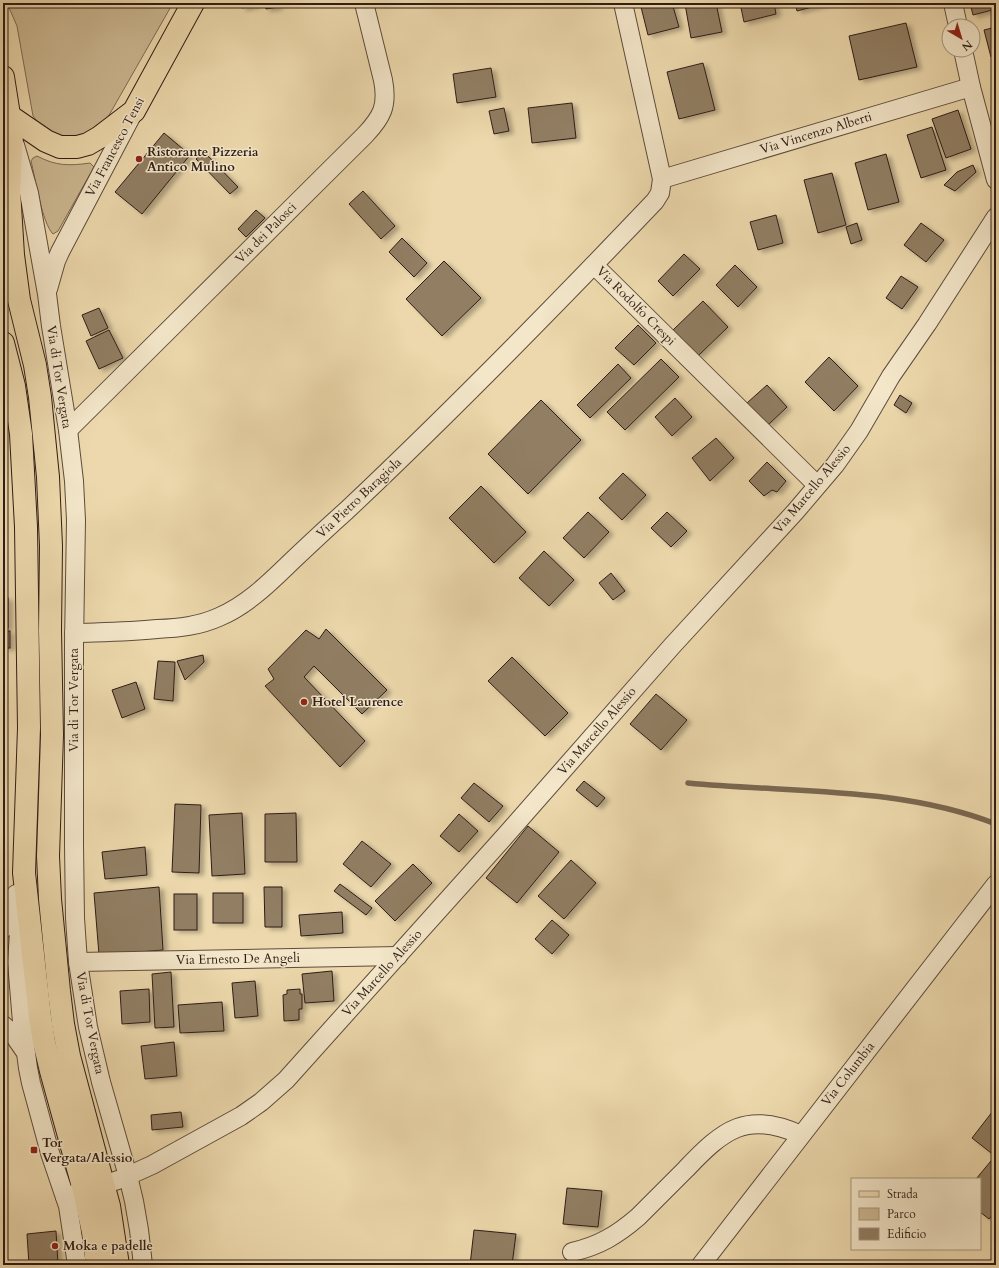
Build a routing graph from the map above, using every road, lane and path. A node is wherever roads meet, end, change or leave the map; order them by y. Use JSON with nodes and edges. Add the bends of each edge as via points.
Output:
{"nodes":[{"id":1,"x":193,"y":3,"type":"edge"},
{"id":2,"x":364,"y":3,"type":"edge"},
{"id":3,"x":623,"y":3,"type":"edge"},
{"id":4,"x":953,"y":3,"type":"edge"},
{"id":5,"x":956,"y":18,"type":"edge"},
{"id":6,"x":965,"y":58,"type":"edge"},
{"id":7,"x":3,"y":77,"type":"edge"},
{"id":8,"x":971,"y":87,"type":"junction"},
{"id":9,"x":134,"y":111,"type":"junction"},
{"id":10,"x":8,"y":128,"type":"edge"},
{"id":11,"x":662,"y":179,"type":"junction"},
{"id":12,"x":996,"y":180,"type":"edge"},
{"id":13,"x":996,"y":217,"type":"edge"},
{"id":14,"x":594,"y":265,"type":"junction"},
{"id":15,"x":46,"y":294,"type":"junction"},
{"id":16,"x":3,"y":343,"type":"edge"},
{"id":17,"x":68,"y":430,"type":"junction"},
{"id":18,"x":817,"y":485,"type":"junction"},
{"id":19,"x":74,"y":633,"type":"junction"},
{"id":20,"x":24,"y":872,"type":"junction"},
{"id":21,"x":994,"y":891,"type":"edge"},
{"id":22,"x":3,"y":929,"type":"edge"},
{"id":23,"x":398,"y":956,"type":"junction"},
{"id":24,"x":78,"y":962,"type":"junction"},
{"id":25,"x":3,"y":1025,"type":"edge"},
{"id":26,"x":26,"y":1054,"type":"junction"},
{"id":27,"x":801,"y":1136,"type":"junction"},
{"id":28,"x":128,"y":1176,"type":"junction"},
{"id":29,"x":84,"y":1191,"type":"junction"},
{"id":30,"x":572,"y":1252,"type":"dead end"},
{"id":31,"x":77,"y":1265,"type":"edge"},
{"id":32,"x":97,"y":1265,"type":"edge"},
{"id":33,"x":118,"y":1265,"type":"edge"},
{"id":34,"x":142,"y":1265,"type":"edge"},
{"id":35,"x":701,"y":1265,"type":"edge"}],
"edges":[{"from":1,"to":9,"type":"main road","name":"Via Francesco Tensi"},
{"from":2,"to":17,"type":"street","name":"Via dei Palosci","via":[[385,93],[384,107],[376,121]]},
{"from":3,"to":11,"type":"street","name":"Via Rodolfo Crespi"},
{"from":4,"to":5,"type":"street"},
{"from":6,"to":8,"type":"street"},
{"from":7,"to":10,"type":"main road","name":"Via di Tor Vergata"},
{"from":8,"to":11,"type":"street","name":"Via Vincenzo Alberti"},
{"from":8,"to":12,"type":"street"},
{"from":9,"to":10,"type":"main road","via":[[100,137],[88,144],[72,148],[60,147]]},
{"from":9,"to":15,"type":"street","name":"Via Francesco Tensi","via":[[60,252]]},
{"from":10,"to":15,"type":"street","name":"Via di Tor Vergata","via":[[29,193]]},
{"from":10,"to":29,"type":"main road","name":"Via di Tor Vergata","via":[[13,255],[19,300],[40,398],[47,456],[51,521],[52,735],[48,856],[50,899],[61,1007],[74,1078]]},
{"from":11,"to":14,"type":"street","name":"Via Rodolfo Crespi","via":[[658,197]]},
{"from":13,"to":18,"type":"street","name":"Via Marcello Alessio","via":[[891,376],[846,451]]},
{"from":14,"to":18,"type":"street","name":"Via Rodolfo Crespi"},
{"from":14,"to":19,"type":"street","name":"Via Pietro Baragiola","via":[[419,440],[247,601],[205,623],[187,627]]},
{"from":15,"to":17,"type":"street","name":"Via di Tor Vergata"},
{"from":16,"to":20,"type":"main road","name":"Via di Tor Vergata","via":[[14,386],[21,434],[26,527],[29,728]]},
{"from":17,"to":19,"type":"street","name":"Via di Tor Vergata","via":[[76,513]]},
{"from":18,"to":23,"type":"street","name":"Via Marcello Alessio"},
{"from":19,"to":24,"type":"street","name":"Via di Tor Vergata","via":[[74,845]]},
{"from":20,"to":22,"type":"street"},
{"from":20,"to":26,"type":"street","name":"Via di Tor Vergata","via":[[17,962]]},
{"from":20,"to":29,"type":"main road","name":"Via di Tor Vergata","via":[[44,1042]]},
{"from":21,"to":27,"type":"street","name":"Via Columbia"},
{"from":23,"to":24,"type":"street","name":"Via Ernesto De Angeli"},
{"from":23,"to":28,"type":"street","name":"Via Marcello Alessio","via":[[294,1072],[265,1099],[232,1122]]},
{"from":24,"to":28,"type":"street","name":"Via di Tor Vergata","via":[[88,1027]]},
{"from":25,"to":26,"type":"street","via":[[13,1034]]},
{"from":26,"to":29,"type":"street","name":"Via di Tor Vergata","via":[[52,1161]]},
{"from":27,"to":30,"type":"street","via":[[786,1128],[766,1124],[726,1132],[707,1146],[626,1227],[603,1242]]},
{"from":27,"to":35,"type":"street","name":"Via Columbia"},
{"from":28,"to":29,"type":"street","name":"Via Marcello Alessio"},
{"from":28,"to":34,"type":"street","name":"Via di Tor Vergata","via":[[137,1218]]},
{"from":29,"to":31,"type":"street","name":"Via di Tor Vergata","via":[[73,1233]]},
{"from":29,"to":32,"type":"main road","name":"Via di Tor Vergata"},
{"from":29,"to":33,"type":"main road","name":"Via di Tor Vergata","via":[[112,1223]]}]}
